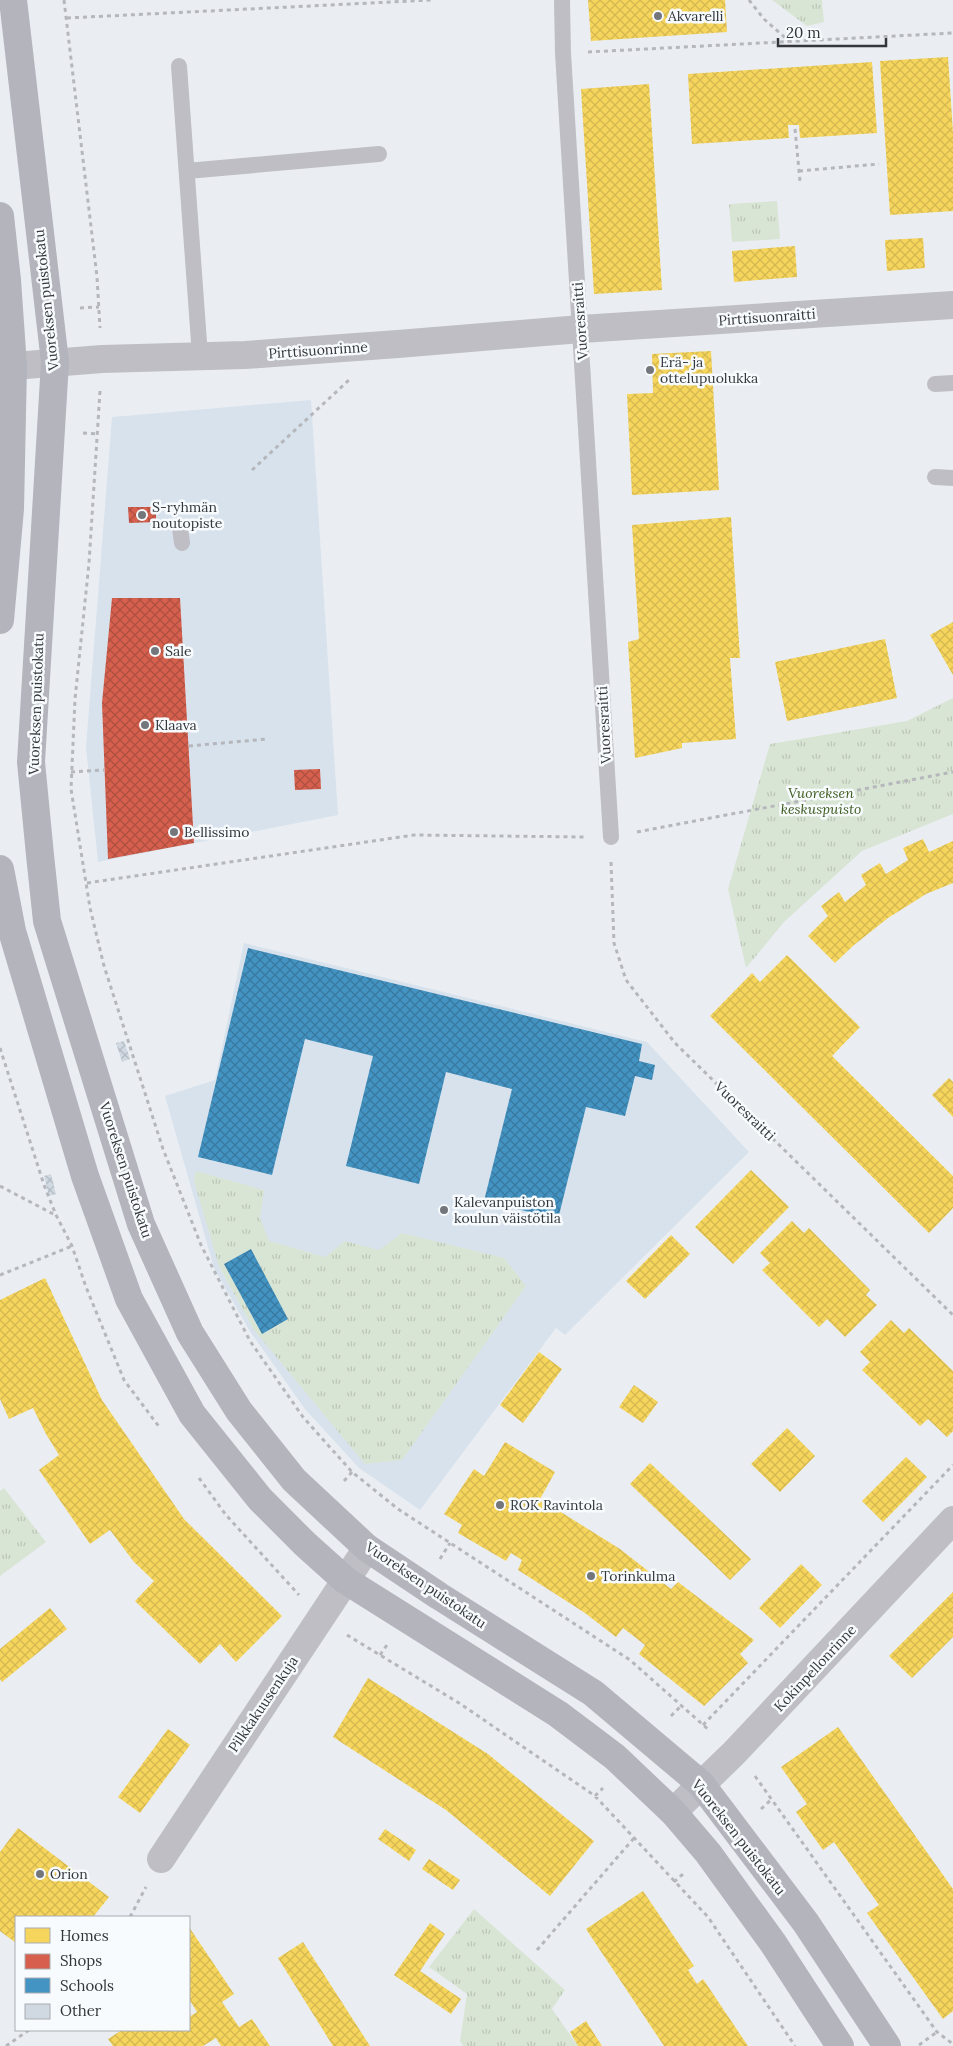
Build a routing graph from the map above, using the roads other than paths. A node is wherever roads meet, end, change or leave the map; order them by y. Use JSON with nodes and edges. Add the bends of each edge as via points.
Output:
{"nodes":[{"id":1,"x":13,"y":0,"type":"edge"},
{"id":2,"x":562,"y":0,"type":"edge"},
{"id":3,"x":179,"y":66,"type":"dead end"},
{"id":4,"x":380,"y":154,"type":"dead end"},
{"id":5,"x":186,"y":171,"type":"junction"},
{"id":6,"x":0,"y":216,"type":"edge"},
{"id":7,"x":953,"y":304,"type":"edge"},
{"id":8,"x":581,"y":328,"type":"junction"},
{"id":9,"x":200,"y":356,"type":"junction"},
{"id":10,"x":55,"y":362,"type":"junction"},
{"id":11,"x":6,"y":367,"type":"edge"},
{"id":12,"x":953,"y":383,"type":"edge"},
{"id":13,"x":935,"y":384,"type":"dead end"},
{"id":14,"x":935,"y":477,"type":"dead end"},
{"id":15,"x":953,"y":478,"type":"edge"},
{"id":16,"x":0,"y":620,"type":"edge"},
{"id":17,"x":611,"y":837,"type":"road end"},
{"id":18,"x":0,"y":869,"type":"edge"},
{"id":19,"x":46,"y":921,"type":"junction"},
{"id":20,"x":6,"y":933,"type":"edge"},
{"id":21,"x":953,"y":1520,"type":"edge"},
{"id":22,"x":367,"y":1548,"type":"junction"},
{"id":23,"x":345,"y":1580,"type":"junction"},
{"id":24,"x":701,"y":1784,"type":"junction"},
{"id":25,"x":673,"y":1812,"type":"junction"},
{"id":26,"x":160,"y":1859,"type":"dead end"},
{"id":27,"x":840,"y":2046,"type":"edge"},
{"id":28,"x":887,"y":2046,"type":"edge"}],
"edges":[{"from":1,"to":10,"type":"main road","name":"Vuoreksen puistokatu"},
{"from":2,"to":8,"type":"lane","name":"Vuoresraitti"},
{"from":3,"to":5,"type":"lane"},
{"from":4,"to":5,"type":"lane"},
{"from":5,"to":9,"type":"lane"},
{"from":6,"to":11,"type":"main road","via":[[7,280]]},
{"from":7,"to":8,"type":"street","name":"Pirttisuonraitti"},
{"from":8,"to":9,"type":"street","name":"Pirttisuonrinne","via":[[398,344]]},
{"from":8,"to":17,"type":"lane","name":"Vuoresraitti"},
{"from":9,"to":10,"type":"street","name":"Pirttisuonrinne"},
{"from":10,"to":11,"type":"street","name":"Pirttisuonrinne"},
{"from":10,"to":19,"type":"main road","name":"Vuoreksen puistokatu","via":[[31,762]]},
{"from":11,"to":16,"type":"main road","via":[[10,508]]},
{"from":12,"to":13,"type":"lane"},
{"from":14,"to":15,"type":"lane"},
{"from":18,"to":20,"type":"main road"},
{"from":19,"to":20,"type":"main road"},
{"from":19,"to":22,"type":"main road","name":"Vuoreksen puistokatu","via":[[142,1224],[190,1333],[239,1411],[294,1480]]},
{"from":20,"to":23,"type":"main road","via":[[84,1176],[129,1298],[192,1414],[260,1499]]},
{"from":21,"to":24,"type":"street","name":"Kokinpellonrinne"},
{"from":22,"to":23,"type":"street","name":"Pilkkakuusenkuja"},
{"from":22,"to":24,"type":"main road","name":"Vuoreksen puistokatu","via":[[593,1693]]},
{"from":23,"to":25,"type":"main road","via":[[558,1714],[615,1757]]},
{"from":23,"to":26,"type":"street","name":"Pilkkakuusenkuja"},
{"from":24,"to":25,"type":"street","name":"Kokinpellonrinne"},
{"from":24,"to":28,"type":"main road","name":"Vuoreksen puistokatu","via":[[806,1923]]},
{"from":25,"to":27,"type":"main road","via":[[708,1853],[773,1943]]}]}
